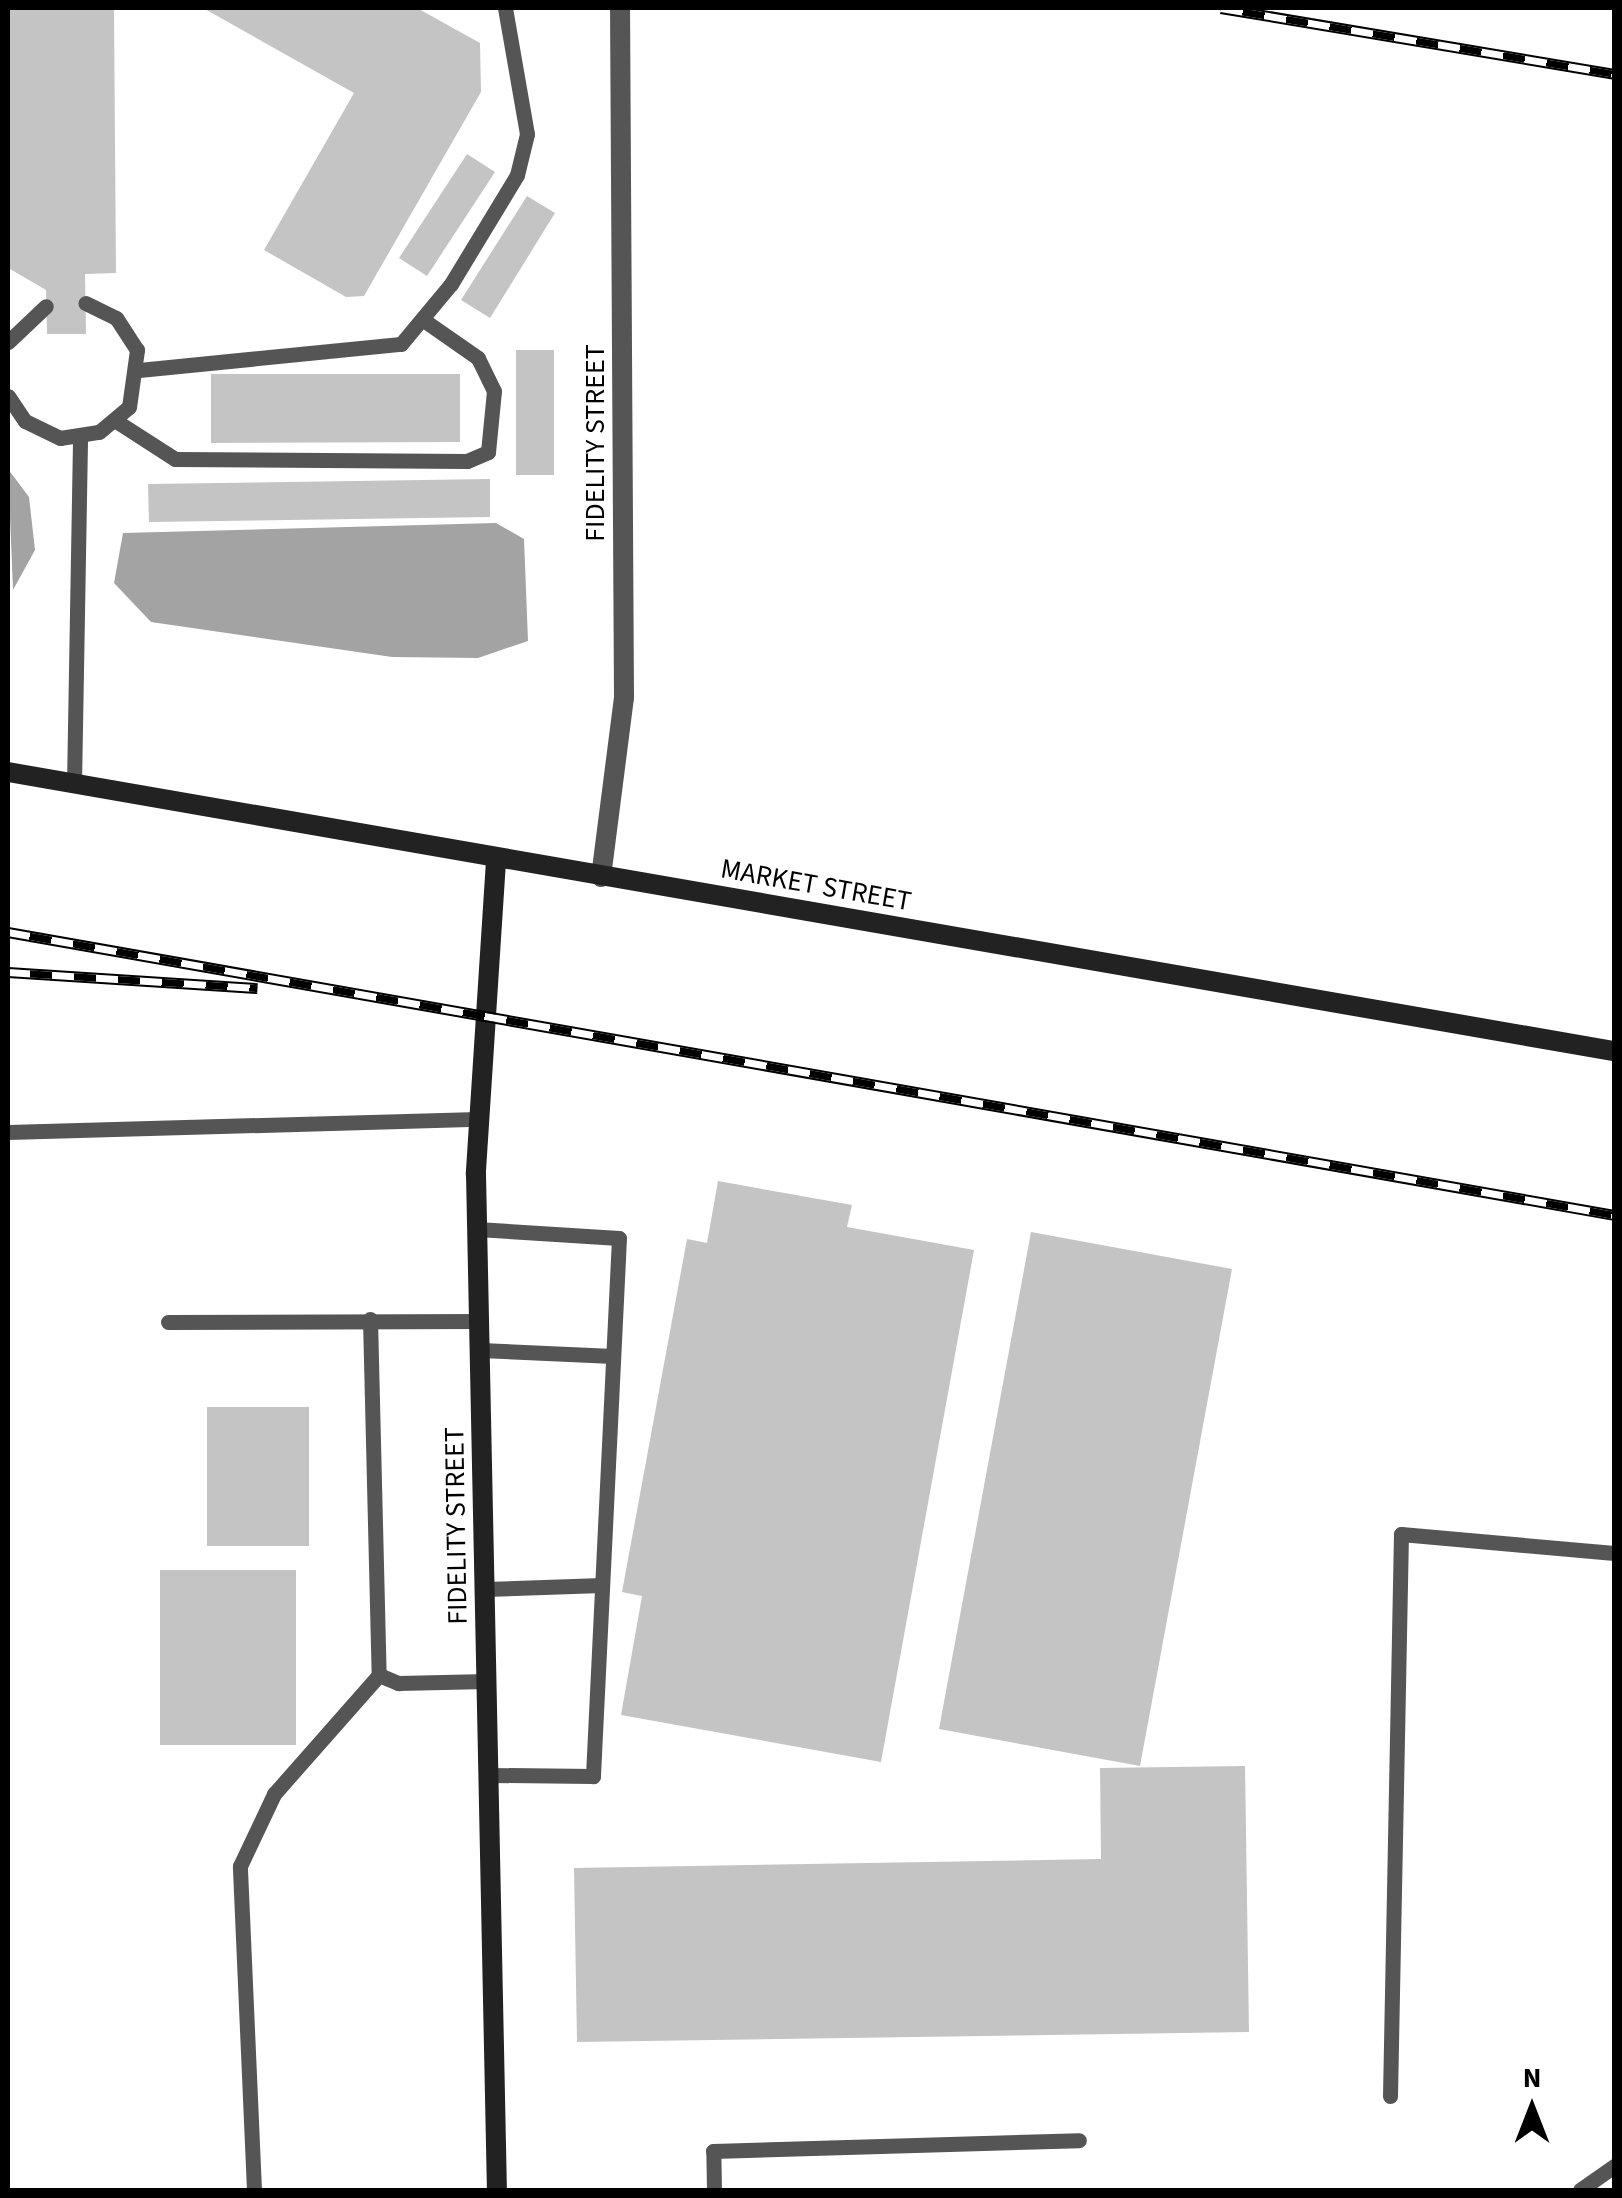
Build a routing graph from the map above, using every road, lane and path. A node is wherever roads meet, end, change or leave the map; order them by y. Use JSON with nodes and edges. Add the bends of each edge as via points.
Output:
{"nodes":[{"id":1,"x":505,"y":8,"type":"edge"},
{"id":2,"x":620,"y":8,"type":"edge"},
{"id":3,"x":86,"y":303,"type":"dead end"},
{"id":4,"x":46,"y":306,"type":"dead end"},
{"id":5,"x":422,"y":319,"type":"junction"},
{"id":6,"x":8,"y":342,"type":"edge"},
{"id":7,"x":139,"y":370,"type":"junction"},
{"id":8,"x":8,"y":396,"type":"edge"},
{"id":9,"x":116,"y":422,"type":"junction"},
{"id":10,"x":80,"y":438,"type":"junction"},
{"id":11,"x":8,"y":772,"type":"edge"},
{"id":12,"x":74,"y":786,"type":"junction"},
{"id":13,"x":496,"y":861,"type":"junction"},
{"id":14,"x":601,"y":877,"type":"junction"},
{"id":15,"x":1614,"y":1051,"type":"edge"},
{"id":16,"x":478,"y":1118,"type":"junction"},
{"id":17,"x":8,"y":1132,"type":"edge"},
{"id":18,"x":477,"y":1229,"type":"junction"},
{"id":19,"x":370,"y":1319,"type":"junction"},
{"id":20,"x":480,"y":1321,"type":"junction"},
{"id":21,"x":168,"y":1322,"type":"dead end"},
{"id":22,"x":480,"y":1350,"type":"junction"},
{"id":23,"x":613,"y":1356,"type":"junction"},
{"id":24,"x":1614,"y":1553,"type":"edge"},
{"id":25,"x":602,"y":1585,"type":"junction"},
{"id":26,"x":485,"y":1590,"type":"junction"},
{"id":27,"x":379,"y":1675,"type":"junction"},
{"id":28,"x":486,"y":1682,"type":"junction"},
{"id":29,"x":489,"y":1775,"type":"junction"},
{"id":30,"x":1390,"y":2096,"type":"dead end"},
{"id":31,"x":1079,"y":2140,"type":"dead end"},
{"id":32,"x":1614,"y":2166,"type":"edge"},
{"id":33,"x":254,"y":2190,"type":"edge"},
{"id":34,"x":497,"y":2190,"type":"edge"},
{"id":35,"x":714,"y":2190,"type":"edge"},
{"id":36,"x":1580,"y":2190,"type":"edge"}],
"edges":[{"from":1,"to":5,"type":"lane","via":[[527,134],[517,176]]},
{"from":2,"to":14,"type":"street","name":"FIDELITY STREET","via":[[624,698]]},
{"from":3,"to":7,"type":"lane","via":[[128,332]]},
{"from":4,"to":6,"type":"lane"},
{"from":5,"to":7,"type":"lane","via":[[401,344]]},
{"from":5,"to":9,"type":"lane","via":[[478,358],[494,390],[488,452],[467,461],[176,459]]},
{"from":7,"to":9,"type":"lane"},
{"from":8,"to":10,"type":"lane","via":[[41,432]]},
{"from":9,"to":10,"type":"lane"},
{"from":10,"to":12,"type":"lane"},
{"from":11,"to":12,"type":"main road","name":"MARKET STREET"},
{"from":12,"to":13,"type":"main road","name":"MARKET STREET"},
{"from":13,"to":14,"type":"main road","name":"MARKET STREET"},
{"from":13,"to":16,"type":"main road","name":"FIDELITY STREET"},
{"from":14,"to":15,"type":"main road","name":"MARKET STREET"},
{"from":16,"to":17,"type":"lane"},
{"from":16,"to":18,"type":"main road","name":"FIDELITY STREET"},
{"from":18,"to":20,"type":"main road","name":"FIDELITY STREET"},
{"from":18,"to":23,"type":"lane","via":[[618,1238]]},
{"from":19,"to":20,"type":"lane"},
{"from":19,"to":21,"type":"lane"},
{"from":19,"to":27,"type":"lane"},
{"from":20,"to":22,"type":"main road","name":"FIDELITY STREET"},
{"from":22,"to":23,"type":"lane"},
{"from":22,"to":26,"type":"main road","name":"FIDELITY STREET"},
{"from":23,"to":25,"type":"lane"},
{"from":24,"to":30,"type":"lane","via":[[1401,1534]]},
{"from":25,"to":26,"type":"lane"},
{"from":25,"to":29,"type":"lane","via":[[593,1776]]},
{"from":26,"to":28,"type":"main road","name":"FIDELITY STREET"},
{"from":27,"to":28,"type":"lane","via":[[398,1683]]},
{"from":27,"to":33,"type":"lane","via":[[274,1794],[240,1866]]},
{"from":28,"to":29,"type":"main road","name":"FIDELITY STREET"},
{"from":29,"to":34,"type":"main road","name":"FIDELITY STREET"},
{"from":31,"to":35,"type":"lane","via":[[713,2151]]},
{"from":32,"to":36,"type":"lane"}]}
